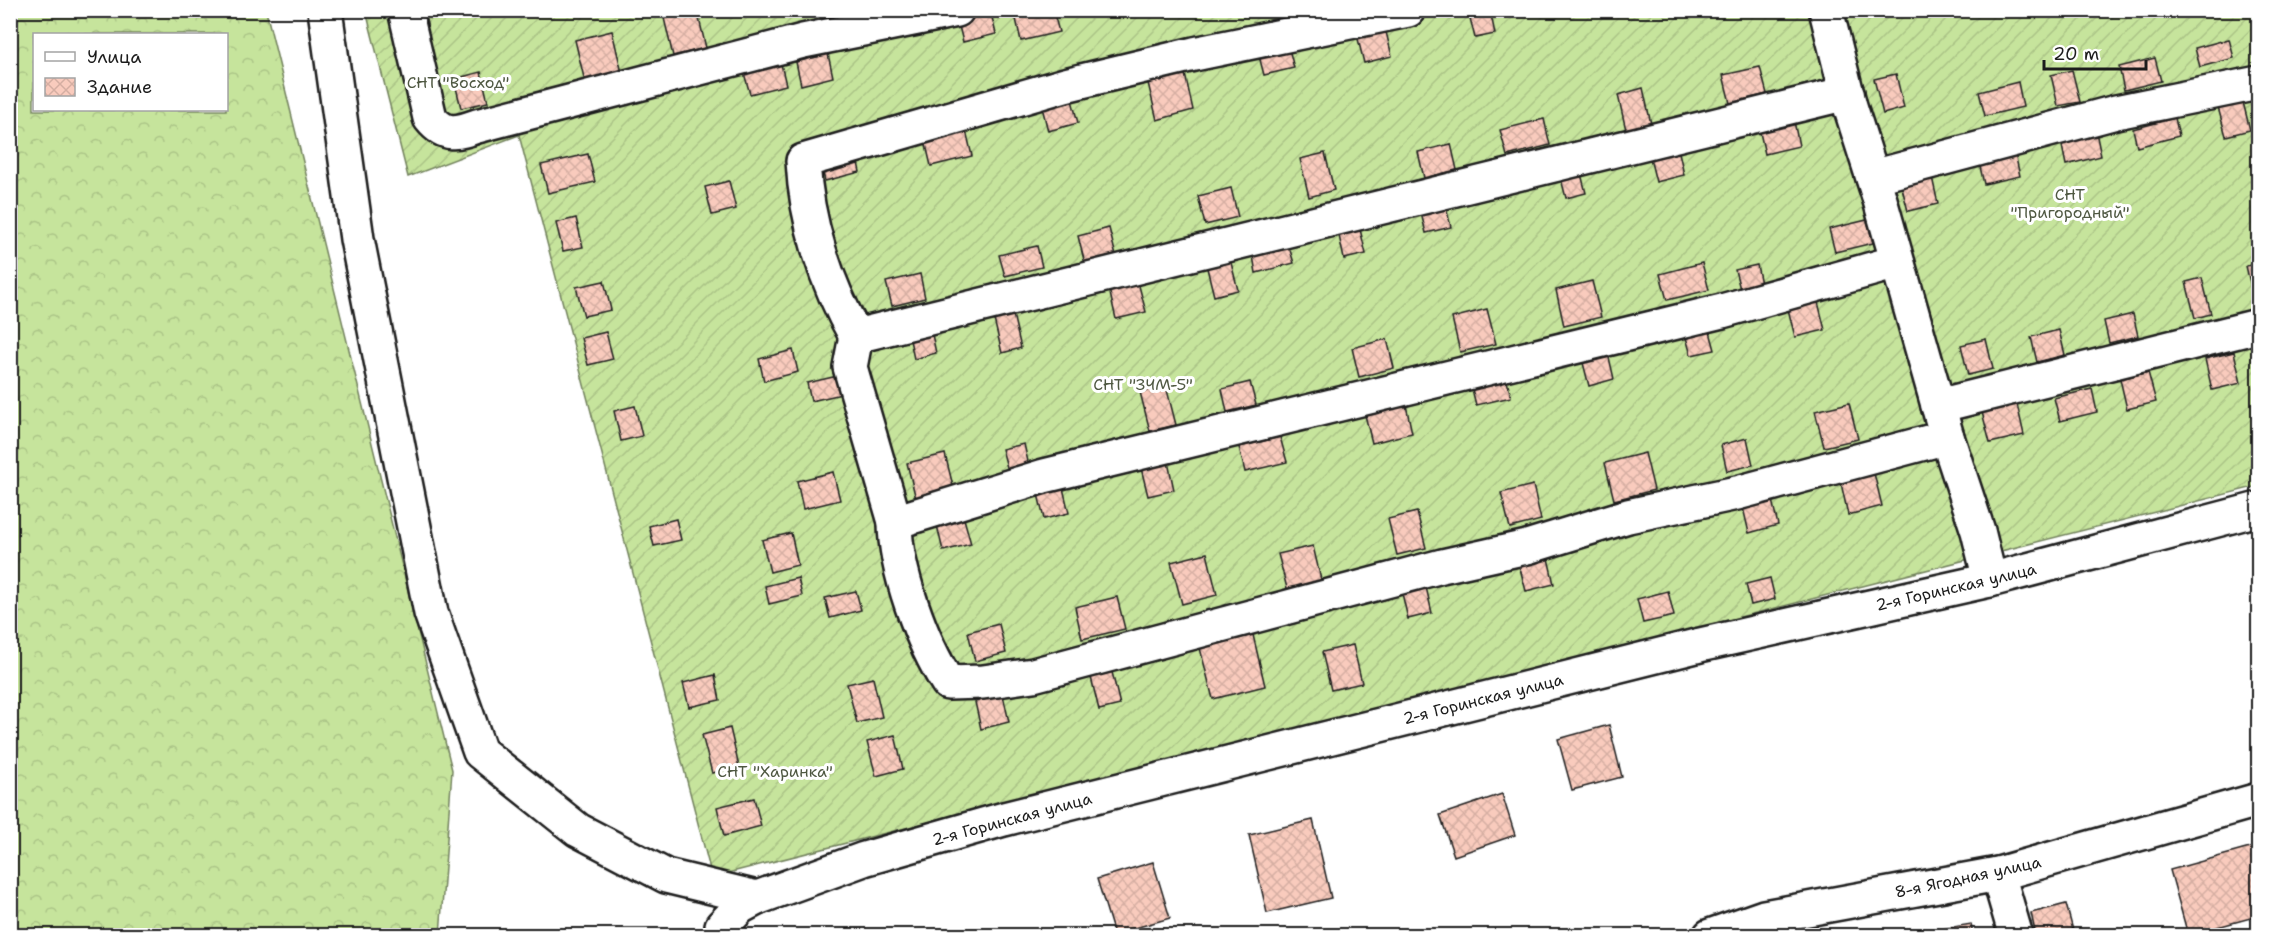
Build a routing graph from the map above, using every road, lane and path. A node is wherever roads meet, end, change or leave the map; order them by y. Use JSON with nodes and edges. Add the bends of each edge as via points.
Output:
{"nodes":[{"id":1,"x":325,"y":10,"type":"edge"},
{"id":2,"x":405,"y":10,"type":"edge"},
{"id":3,"x":957,"y":10,"type":"edge"},
{"id":4,"x":1408,"y":10,"type":"edge"},
{"id":5,"x":1826,"y":10,"type":"edge"},
{"id":6,"x":2259,"y":83,"type":"edge"},
{"id":7,"x":1847,"y":93,"type":"junction"},
{"id":8,"x":1873,"y":177,"type":"junction"},
{"id":9,"x":1897,"y":262,"type":"junction"},
{"id":10,"x":2259,"y":326,"type":"edge"},
{"id":11,"x":856,"y":336,"type":"junction"},
{"id":12,"x":1938,"y":406,"type":"junction"},
{"id":13,"x":1947,"y":437,"type":"junction"},
{"id":14,"x":2259,"y":509,"type":"edge"},
{"id":15,"x":895,"y":522,"type":"junction"},
{"id":16,"x":1990,"y":580,"type":"junction"},
{"id":17,"x":2259,"y":800,"type":"edge"},
{"id":18,"x":1998,"y":874,"type":"junction"},
{"id":19,"x":758,"y":898,"type":"junction"},
{"id":20,"x":722,"y":926,"type":"dead end"},
{"id":21,"x":1710,"y":936,"type":"edge"},
{"id":22,"x":2016,"y":936,"type":"edge"}],
"edges":[{"from":1,"to":19,"type":"street","via":[[357,240],[431,613],[480,752],[578,830],[666,876]]},
{"from":2,"to":3,"type":"street","via":[[430,118],[439,129],[455,134],[803,41]]},
{"from":4,"to":11,"type":"street","via":[[1089,80],[803,161],[804,191],[813,232],[842,311]]},
{"from":5,"to":7,"type":"street"},
{"from":6,"to":8,"type":"street","via":[[2116,112]]},
{"from":7,"to":8,"type":"street"},
{"from":7,"to":11,"type":"street"},
{"from":8,"to":9,"type":"street"},
{"from":9,"to":12,"type":"street"},
{"from":9,"to":15,"type":"street","via":[[1722,311],[1044,476]]},
{"from":10,"to":12,"type":"street"},
{"from":11,"to":15,"type":"street","via":[[850,367]]},
{"from":12,"to":13,"type":"street"},
{"from":13,"to":15,"type":"street","via":[[1628,516],[1527,547],[1442,566],[1044,673],[983,682],[948,683],[932,658],[895,544]]},
{"from":13,"to":16,"type":"street"},
{"from":14,"to":16,"type":"street","name":"2-я Горинская улица"},
{"from":16,"to":19,"type":"street","name":"2-я Горинская улица","via":[[1700,645],[1004,819],[864,860]]},
{"from":17,"to":18,"type":"street","name":"8-я Ягодная улица"},
{"from":18,"to":21,"type":"street","name":"8-я Ягодная улица","via":[[1764,917]]},
{"from":18,"to":22,"type":"street"},
{"from":19,"to":20,"type":"street","name":"2-я Горинская улица","via":[[740,907]]}]}
